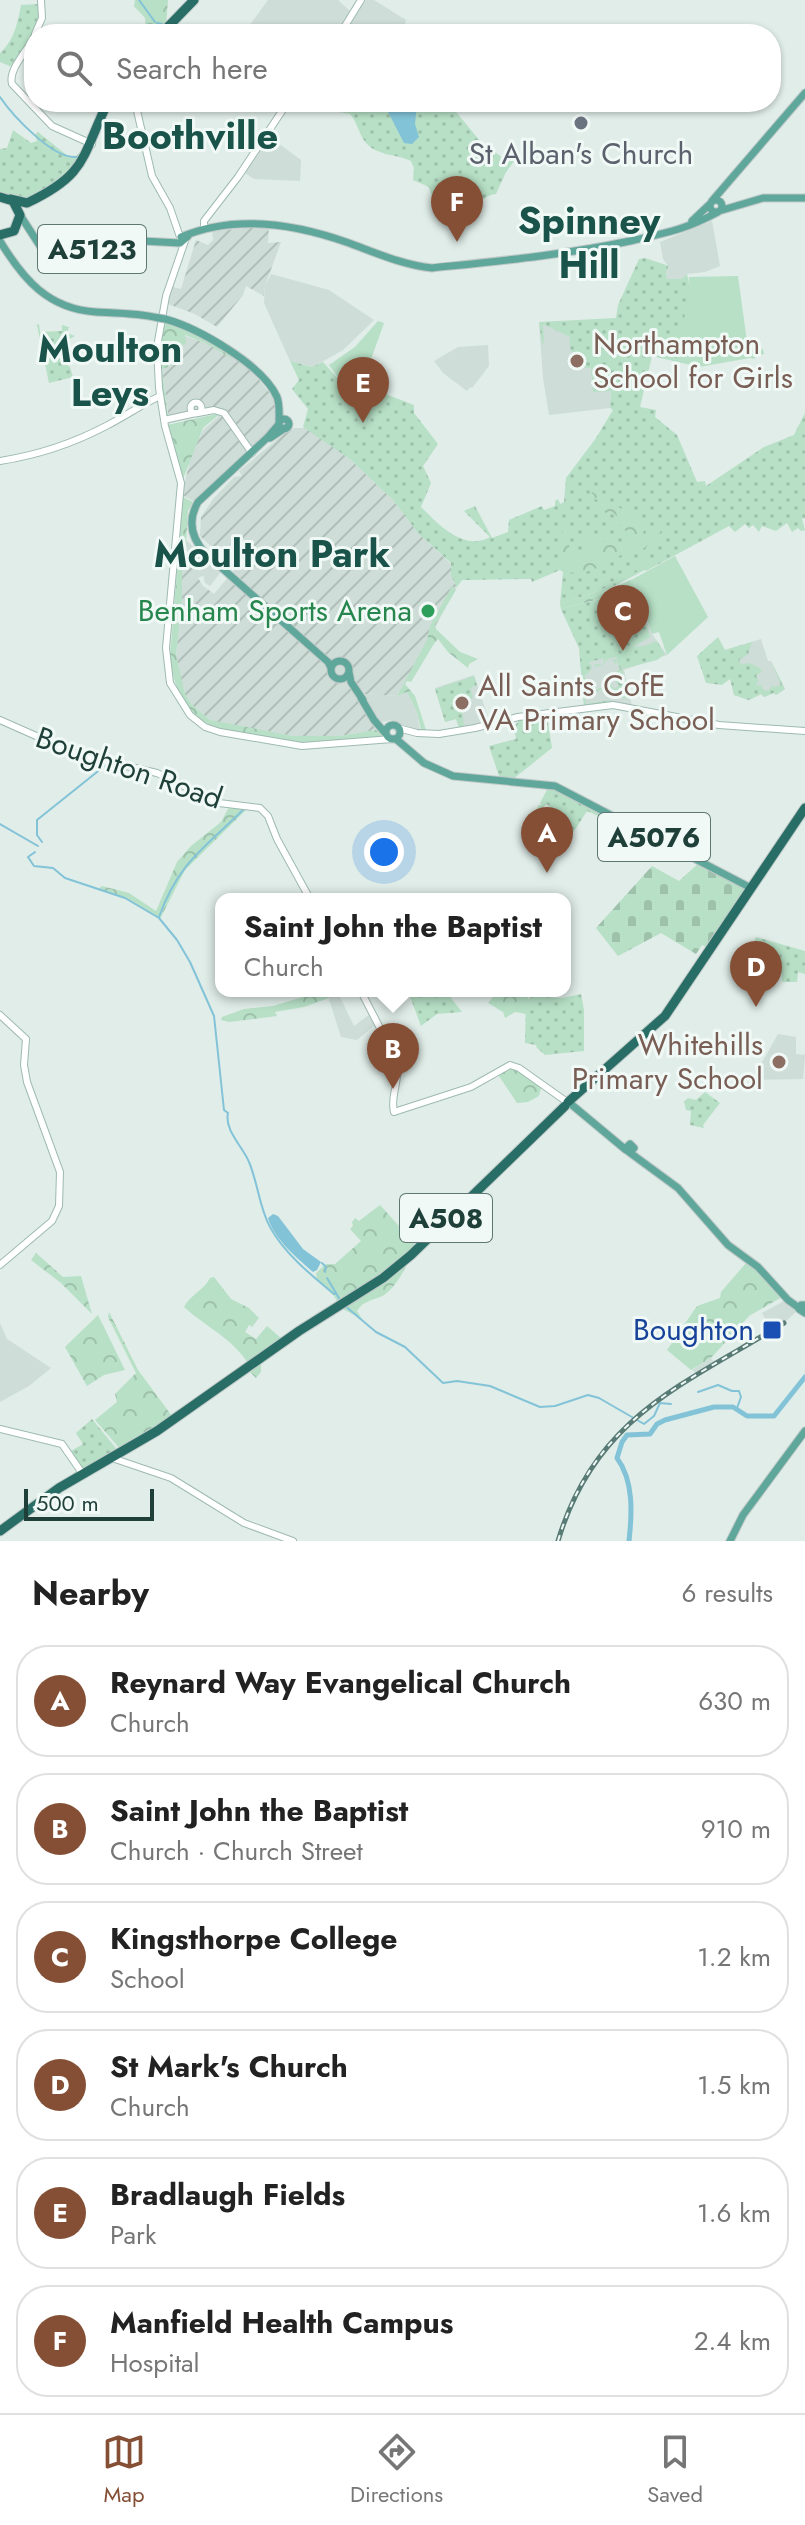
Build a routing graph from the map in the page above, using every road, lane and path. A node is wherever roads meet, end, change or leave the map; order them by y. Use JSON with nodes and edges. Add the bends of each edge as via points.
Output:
{"nodes":[{"id":1,"x":41,"y":0,"type":"edge"},
{"id":2,"x":196,"y":0,"type":"edge"},
{"id":3,"x":361,"y":0,"type":"edge"},
{"id":4,"x":40,"y":24,"type":"edge"},
{"id":5,"x":173,"y":24,"type":"edge"},
{"id":6,"x":346,"y":24,"type":"edge"},
{"id":7,"x":24,"y":57,"type":"edge"},
{"id":8,"x":805,"y":93,"type":"edge"},
{"id":9,"x":24,"y":97,"type":"edge"},
{"id":10,"x":39,"y":112,"type":"edge"},
{"id":11,"x":106,"y":112,"type":"edge"},
{"id":12,"x":137,"y":112,"type":"edge"},
{"id":13,"x":281,"y":112,"type":"edge"},
{"id":14,"x":92,"y":144,"type":"junction"},
{"id":15,"x":5,"y":198,"type":"edge"},
{"id":16,"x":805,"y":198,"type":"edge"},
{"id":17,"x":717,"y":205,"type":"junction"},
{"id":18,"x":20,"y":214,"type":"junction"},
{"id":19,"x":20,"y":228,"type":"junction"},
{"id":20,"x":204,"y":229,"type":"junction"},
{"id":21,"x":0,"y":238,"type":"edge"},
{"id":22,"x":181,"y":241,"type":"junction"},
{"id":23,"x":6,"y":251,"type":"junction"},
{"id":24,"x":253,"y":369,"type":"junction"},
{"id":25,"x":160,"y":396,"type":"junction"},
{"id":26,"x":279,"y":411,"type":"junction"},
{"id":27,"x":164,"y":420,"type":"junction"},
{"id":28,"x":282,"y":423,"type":"junction"},
{"id":29,"x":268,"y":437,"type":"junction"},
{"id":30,"x":250,"y":452,"type":"junction"},
{"id":31,"x":0,"y":461,"type":"edge"},
{"id":32,"x":236,"y":471,"type":"junction"},
{"id":33,"x":217,"y":483,"type":"junction"},
{"id":34,"x":277,"y":612,"type":"junction"},
{"id":35,"x":289,"y":627,"type":"junction"},
{"id":36,"x":335,"y":665,"type":"junction"},
{"id":37,"x":348,"y":678,"type":"junction"},
{"id":38,"x":0,"y":720,"type":"edge"},
{"id":39,"x":805,"y":731,"type":"edge"},
{"id":40,"x":394,"y":735,"type":"junction"},
{"id":41,"x":805,"y":808,"type":"edge"},
{"id":42,"x":751,"y":888,"type":"junction"},
{"id":43,"x":307,"y":893,"type":"edge"},
{"id":44,"x":364,"y":997,"type":"edge"},
{"id":45,"x":0,"y":1015,"type":"edge"},
{"id":46,"x":569,"y":1105,"type":"junction"},
{"id":47,"x":0,"y":1265,"type":"edge"},
{"id":48,"x":803,"y":1309,"type":"edge"},
{"id":49,"x":0,"y":1429,"type":"edge"},
{"id":50,"x":805,"y":1431,"type":"edge"},
{"id":51,"x":112,"y":1458,"type":"junction"},
{"id":52,"x":82,"y":1473,"type":"junction"},
{"id":53,"x":0,"y":1531,"type":"edge"},
{"id":54,"x":293,"y":1541,"type":"edge"},
{"id":55,"x":730,"y":1541,"type":"edge"}],
"edges":[{"from":1,"to":4,"type":"street"},
{"from":2,"to":5,"type":"highway"},
{"from":3,"to":6,"type":"street"},
{"from":7,"to":9,"type":"street","via":[[12,70],[12,84]]},
{"from":8,"to":17,"type":"main road","via":[[724,187]]},
{"from":10,"to":14,"type":"street","via":[[52,126]]},
{"from":11,"to":14,"type":"highway"},
{"from":12,"to":22,"type":"street","via":[[152,176]]},
{"from":13,"to":20,"type":"street","via":[[205,219]]},
{"from":14,"to":15,"type":"highway","via":[[58,187],[24,203]]},
{"from":14,"to":18,"type":"highway","via":[[74,178]]},
{"from":15,"to":18,"type":"highway","via":[[18,206]]},
{"from":16,"to":17,"type":"main road"},
{"from":17,"to":20,"type":"main road","number":"A5123","via":[[668,234],[556,256],[432,268],[276,224]]},
{"from":18,"to":19,"type":"highway"},
{"from":19,"to":21,"type":"highway"},
{"from":19,"to":22,"type":"main road","number":"A5123","via":[[59,258],[120,244]]},
{"from":19,"to":23,"type":"main road","via":[[6,240]]},
{"from":20,"to":22,"type":"main road","number":"A5123"},
{"from":21,"to":23,"type":"main road"},
{"from":22,"to":25,"type":"street","via":[[159,331]]},
{"from":23,"to":24,"type":"main road","via":[[33,286],[61,305],[162,318],[212,338]]},
{"from":24,"to":26,"type":"main road","via":[[273,391]]},
{"from":24,"to":28,"type":"main road","via":[[277,392]]},
{"from":25,"to":27,"type":"street"},
{"from":25,"to":31,"type":"street","via":[[65,445]]},
{"from":26,"to":28,"type":"main road"},
{"from":26,"to":29,"type":"main road"},
{"from":27,"to":30,"type":"street","via":[[216,410],[224,413]]},
{"from":27,"to":40,"type":"street","via":[[181,483],[166,664],[183,707],[205,727],[302,746]]},
{"from":28,"to":29,"type":"main road"},
{"from":28,"to":30,"type":"main road"},
{"from":29,"to":30,"type":"main road"},
{"from":30,"to":32,"type":"main road"},
{"from":30,"to":33,"type":"main road"},
{"from":32,"to":33,"type":"main road"},
{"from":32,"to":34,"type":"main road","via":[[200,505],[196,534]]},
{"from":33,"to":35,"type":"main road","via":[[194,509],[191,528],[196,542]]},
{"from":34,"to":35,"type":"main road"},
{"from":34,"to":36,"type":"main road"},
{"from":35,"to":36,"type":"main road"},
{"from":36,"to":37,"type":"main road","via":[[335,677]]},
{"from":36,"to":37,"type":"main road","via":[[346,664]]},
{"from":37,"to":40,"type":"main road","number":"A5076","via":[[377,724]]},
{"from":38,"to":43,"type":"street","name":"Boughton Road","via":[[79,755],[157,773],[219,803],[260,808]]},
{"from":39,"to":40,"type":"street","via":[[726,726],[607,705],[439,734]]},
{"from":40,"to":42,"type":"main road","number":"A5076","via":[[424,763],[450,775],[555,786]]},
{"from":41,"to":42,"type":"highway","number":"A508"},
{"from":42,"to":46,"type":"highway","number":"A508","via":[[662,1020],[622,1051]]},
{"from":44,"to":46,"type":"street","via":[[397,1064],[394,1112],[472,1086],[510,1065]]},
{"from":45,"to":47,"type":"street","via":[[26,1039],[27,1082],[62,1181],[55,1218]]},
{"from":46,"to":48,"type":"main road","via":[[680,1190],[728,1245]]},
{"from":46,"to":51,"type":"highway","number":"A508","via":[[377,1282]]},
{"from":49,"to":52,"type":"street","via":[[60,1443]]},
{"from":50,"to":55,"type":"main road"},
{"from":51,"to":52,"type":"highway","number":"A508"},
{"from":51,"to":54,"type":"street","via":[[171,1478],[244,1523]]},
{"from":52,"to":53,"type":"highway","number":"A508"}]}
